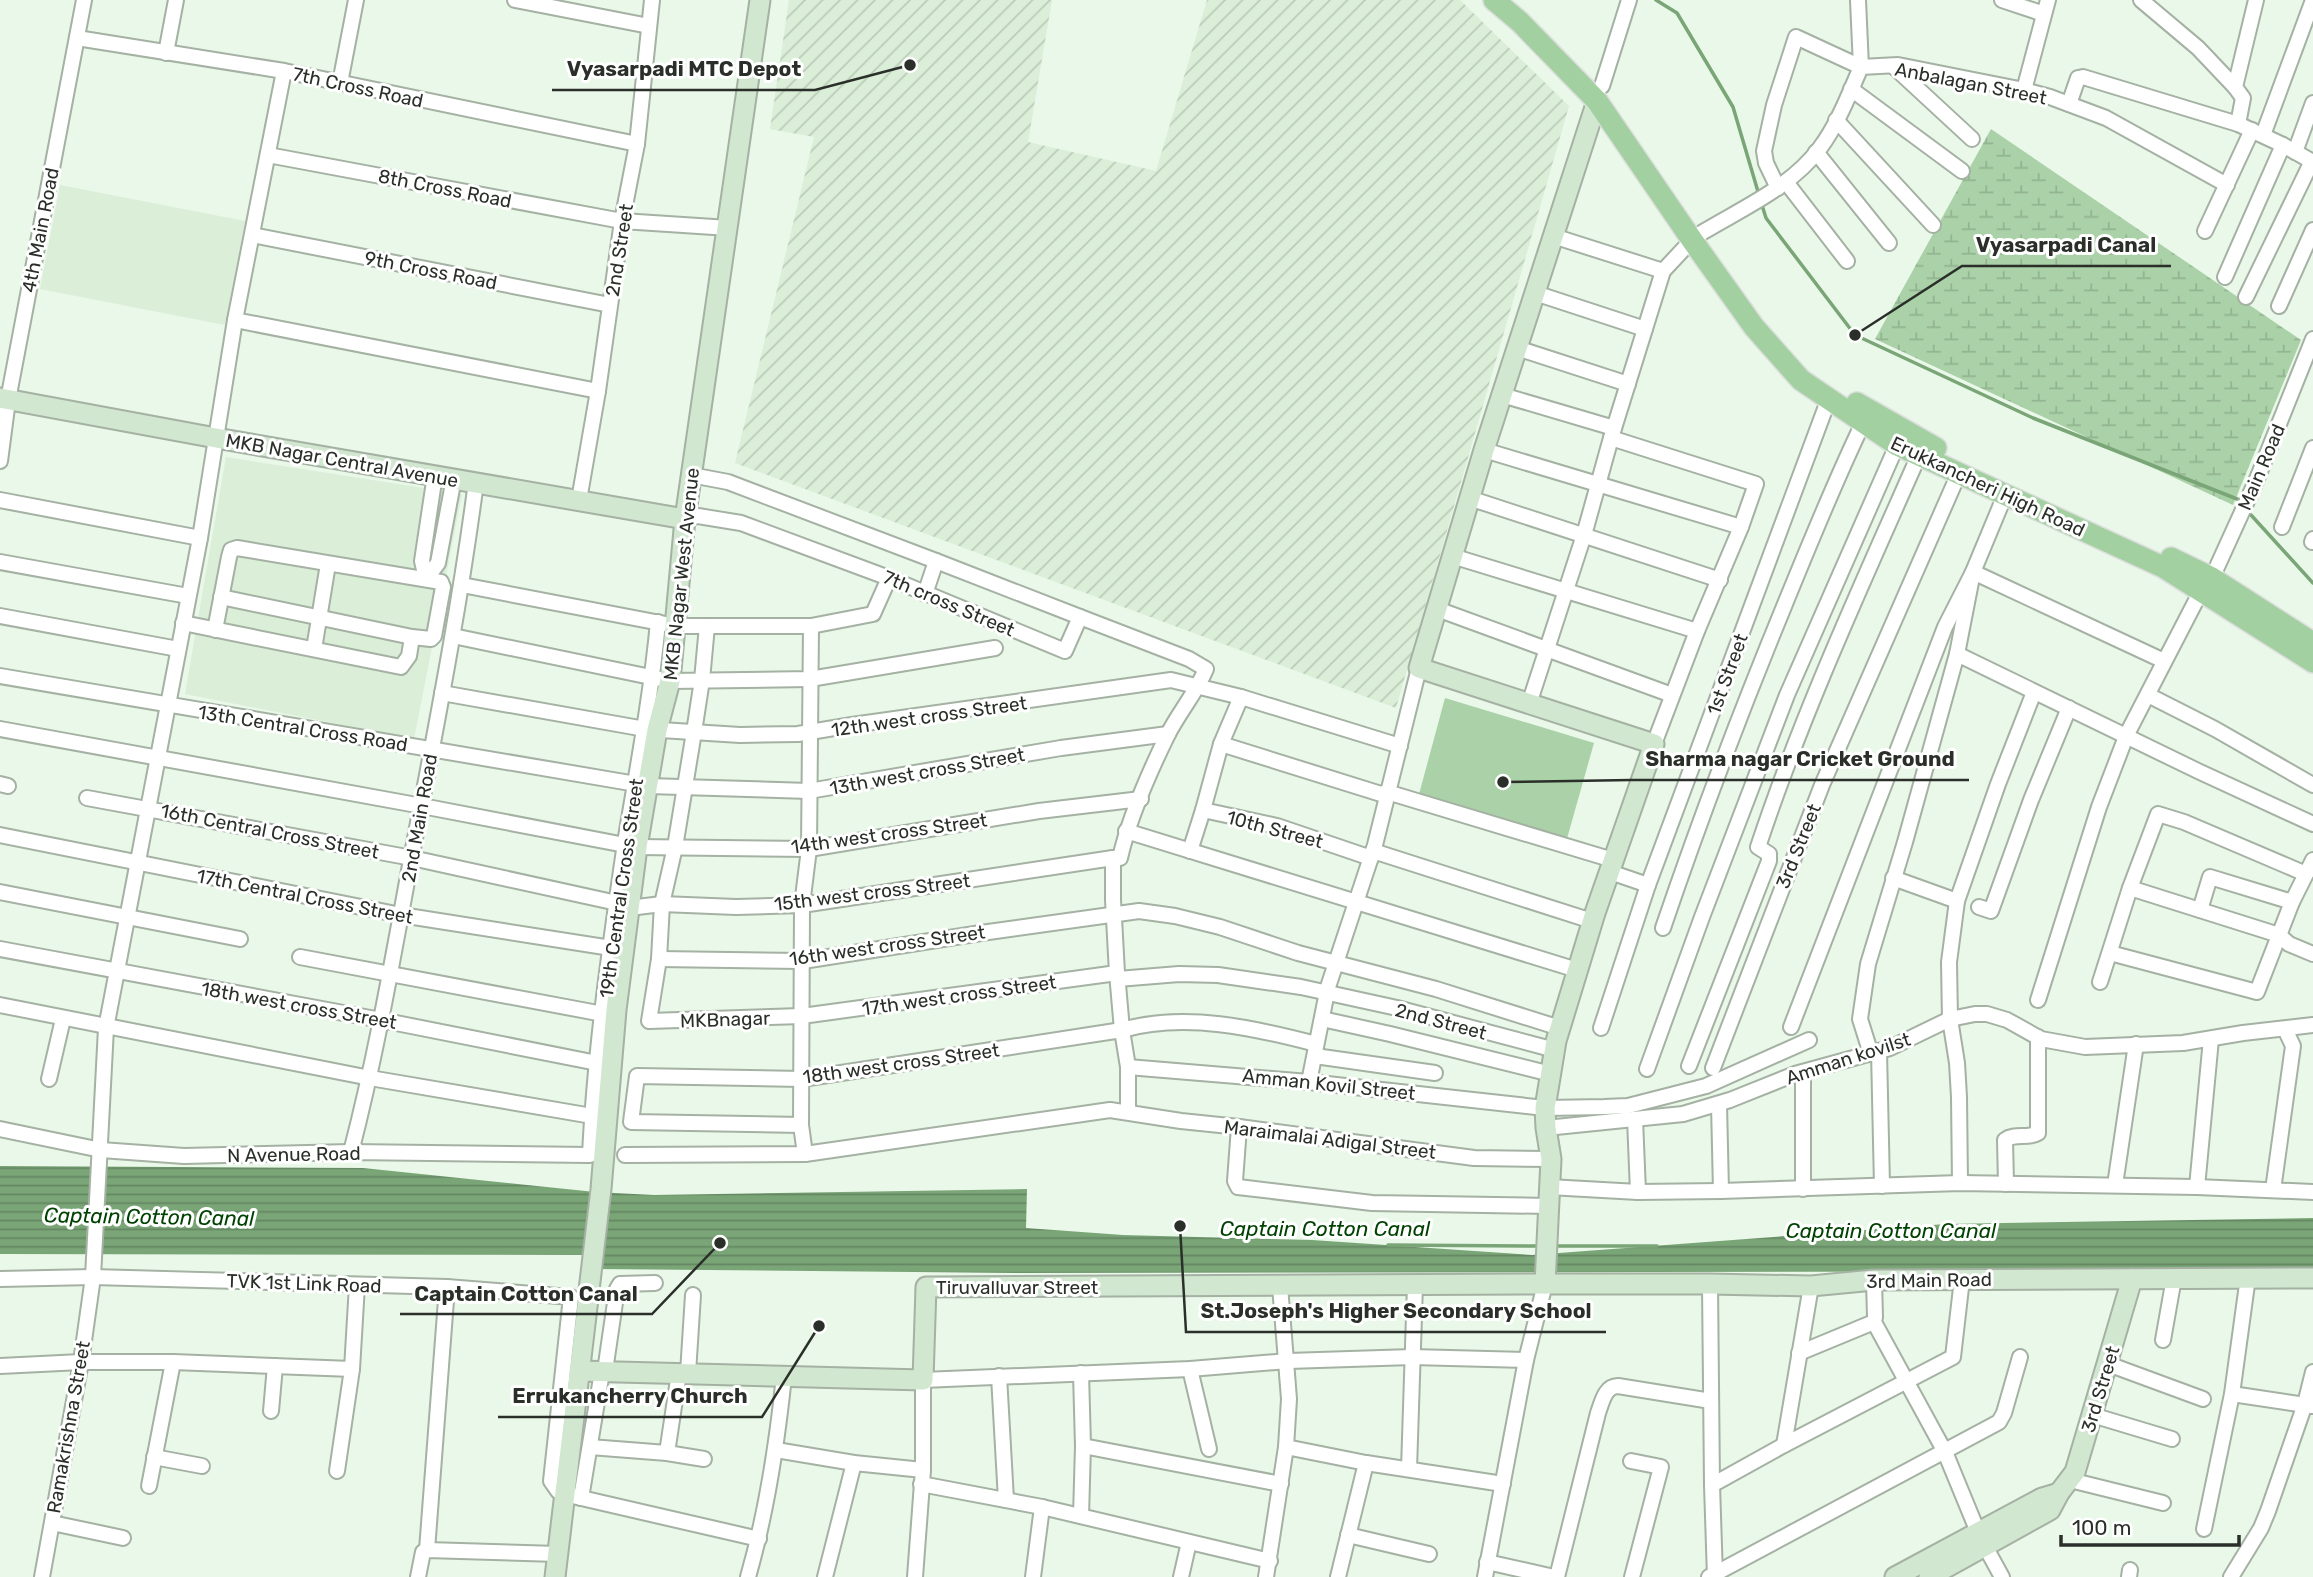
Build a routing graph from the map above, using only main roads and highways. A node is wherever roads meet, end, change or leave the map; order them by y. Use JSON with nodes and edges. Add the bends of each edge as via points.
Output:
{"nodes":[{"id":1,"x":1494,"y":0,"type":"edge"},
{"id":2,"x":1513,"y":0,"type":"edge"},
{"id":3,"x":1600,"y":93,"type":"junction"},
{"id":4,"x":1698,"y":236,"type":"junction"},
{"id":5,"x":2206,"y":584,"type":"junction"},
{"id":6,"x":2313,"y":643,"type":"edge"},
{"id":7,"x":2313,"y":662,"type":"edge"}],
"edges":[{"from":1,"to":3,"type":"main road","name":"Erukkancheri High Road"},
{"from":2,"to":3,"type":"main road","via":[[1579,62]]},
{"from":3,"to":4,"type":"main road","name":"Erukkancheri High Road"},
{"from":4,"to":5,"type":"main road","via":[[1818,379],[1925,444],[2027,489]]},
{"from":4,"to":5,"type":"main road","name":"Erukkancheri High Road","via":[[1754,327],[1783,362],[1828,401],[1896,445]]},
{"from":5,"to":6,"type":"main road"},
{"from":5,"to":7,"type":"main road","name":"Erukkancheri High Road"}]}
